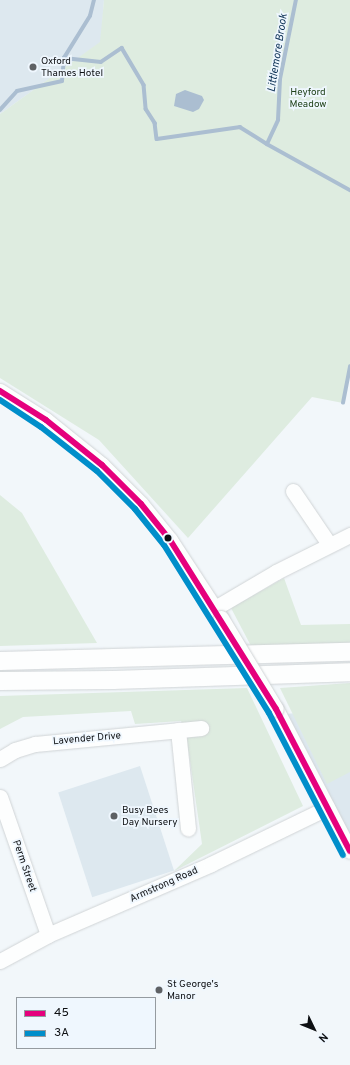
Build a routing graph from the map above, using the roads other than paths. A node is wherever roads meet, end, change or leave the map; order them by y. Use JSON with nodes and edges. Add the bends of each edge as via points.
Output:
{"nodes":[{"id":1,"x":0,"y":391,"type":"edge"},
{"id":2,"x":293,"y":491,"type":"dead end"},
{"id":3,"x":350,"y":535,"type":"edge"},
{"id":4,"x":329,"y":544,"type":"junction"},
{"id":5,"x":218,"y":613,"type":"junction"},
{"id":6,"x":350,"y":652,"type":"edge"},
{"id":7,"x":0,"y":661,"type":"edge"},
{"id":8,"x":350,"y":672,"type":"edge"},
{"id":9,"x":0,"y":681,"type":"edge"},
{"id":10,"x":201,"y":728,"type":"dead end"},
{"id":11,"x":178,"y":730,"type":"junction"},
{"id":12,"x":0,"y":759,"type":"edge"},
{"id":13,"x":0,"y":797,"type":"edge"},
{"id":14,"x":327,"y":808,"type":"junction"},
{"id":15,"x":188,"y":828,"type":"dead end"},
{"id":16,"x":6,"y":833,"type":"edge"},
{"id":17,"x":350,"y":850,"type":"edge"},
{"id":18,"x":48,"y":935,"type":"junction"},
{"id":19,"x":0,"y":962,"type":"edge"}],
"edges":[{"from":1,"to":5,"type":"street","via":[[46,420],[108,470],[141,504],[170,540]]},
{"from":2,"to":4,"type":"street"},
{"from":3,"to":4,"type":"street"},
{"from":4,"to":5,"type":"street"},
{"from":5,"to":14,"type":"street","bridge":true,"via":[[276,709]]},
{"from":6,"to":7,"type":"main road"},
{"from":8,"to":9,"type":"main road"},
{"from":10,"to":11,"type":"street","name":"Lavender Drive"},
{"from":11,"to":12,"type":"street","name":"Lavender Drive","via":[[35,744],[15,750]]},
{"from":11,"to":15,"type":"street"},
{"from":13,"to":16,"type":"street","name":"Perm Street"},
{"from":14,"to":17,"type":"street"},
{"from":14,"to":18,"type":"street","name":"Armstrong Road","via":[[211,864]]},
{"from":16,"to":18,"type":"street","name":"Perm Street"},
{"from":18,"to":19,"type":"street","name":"Armstrong Road"}]}
